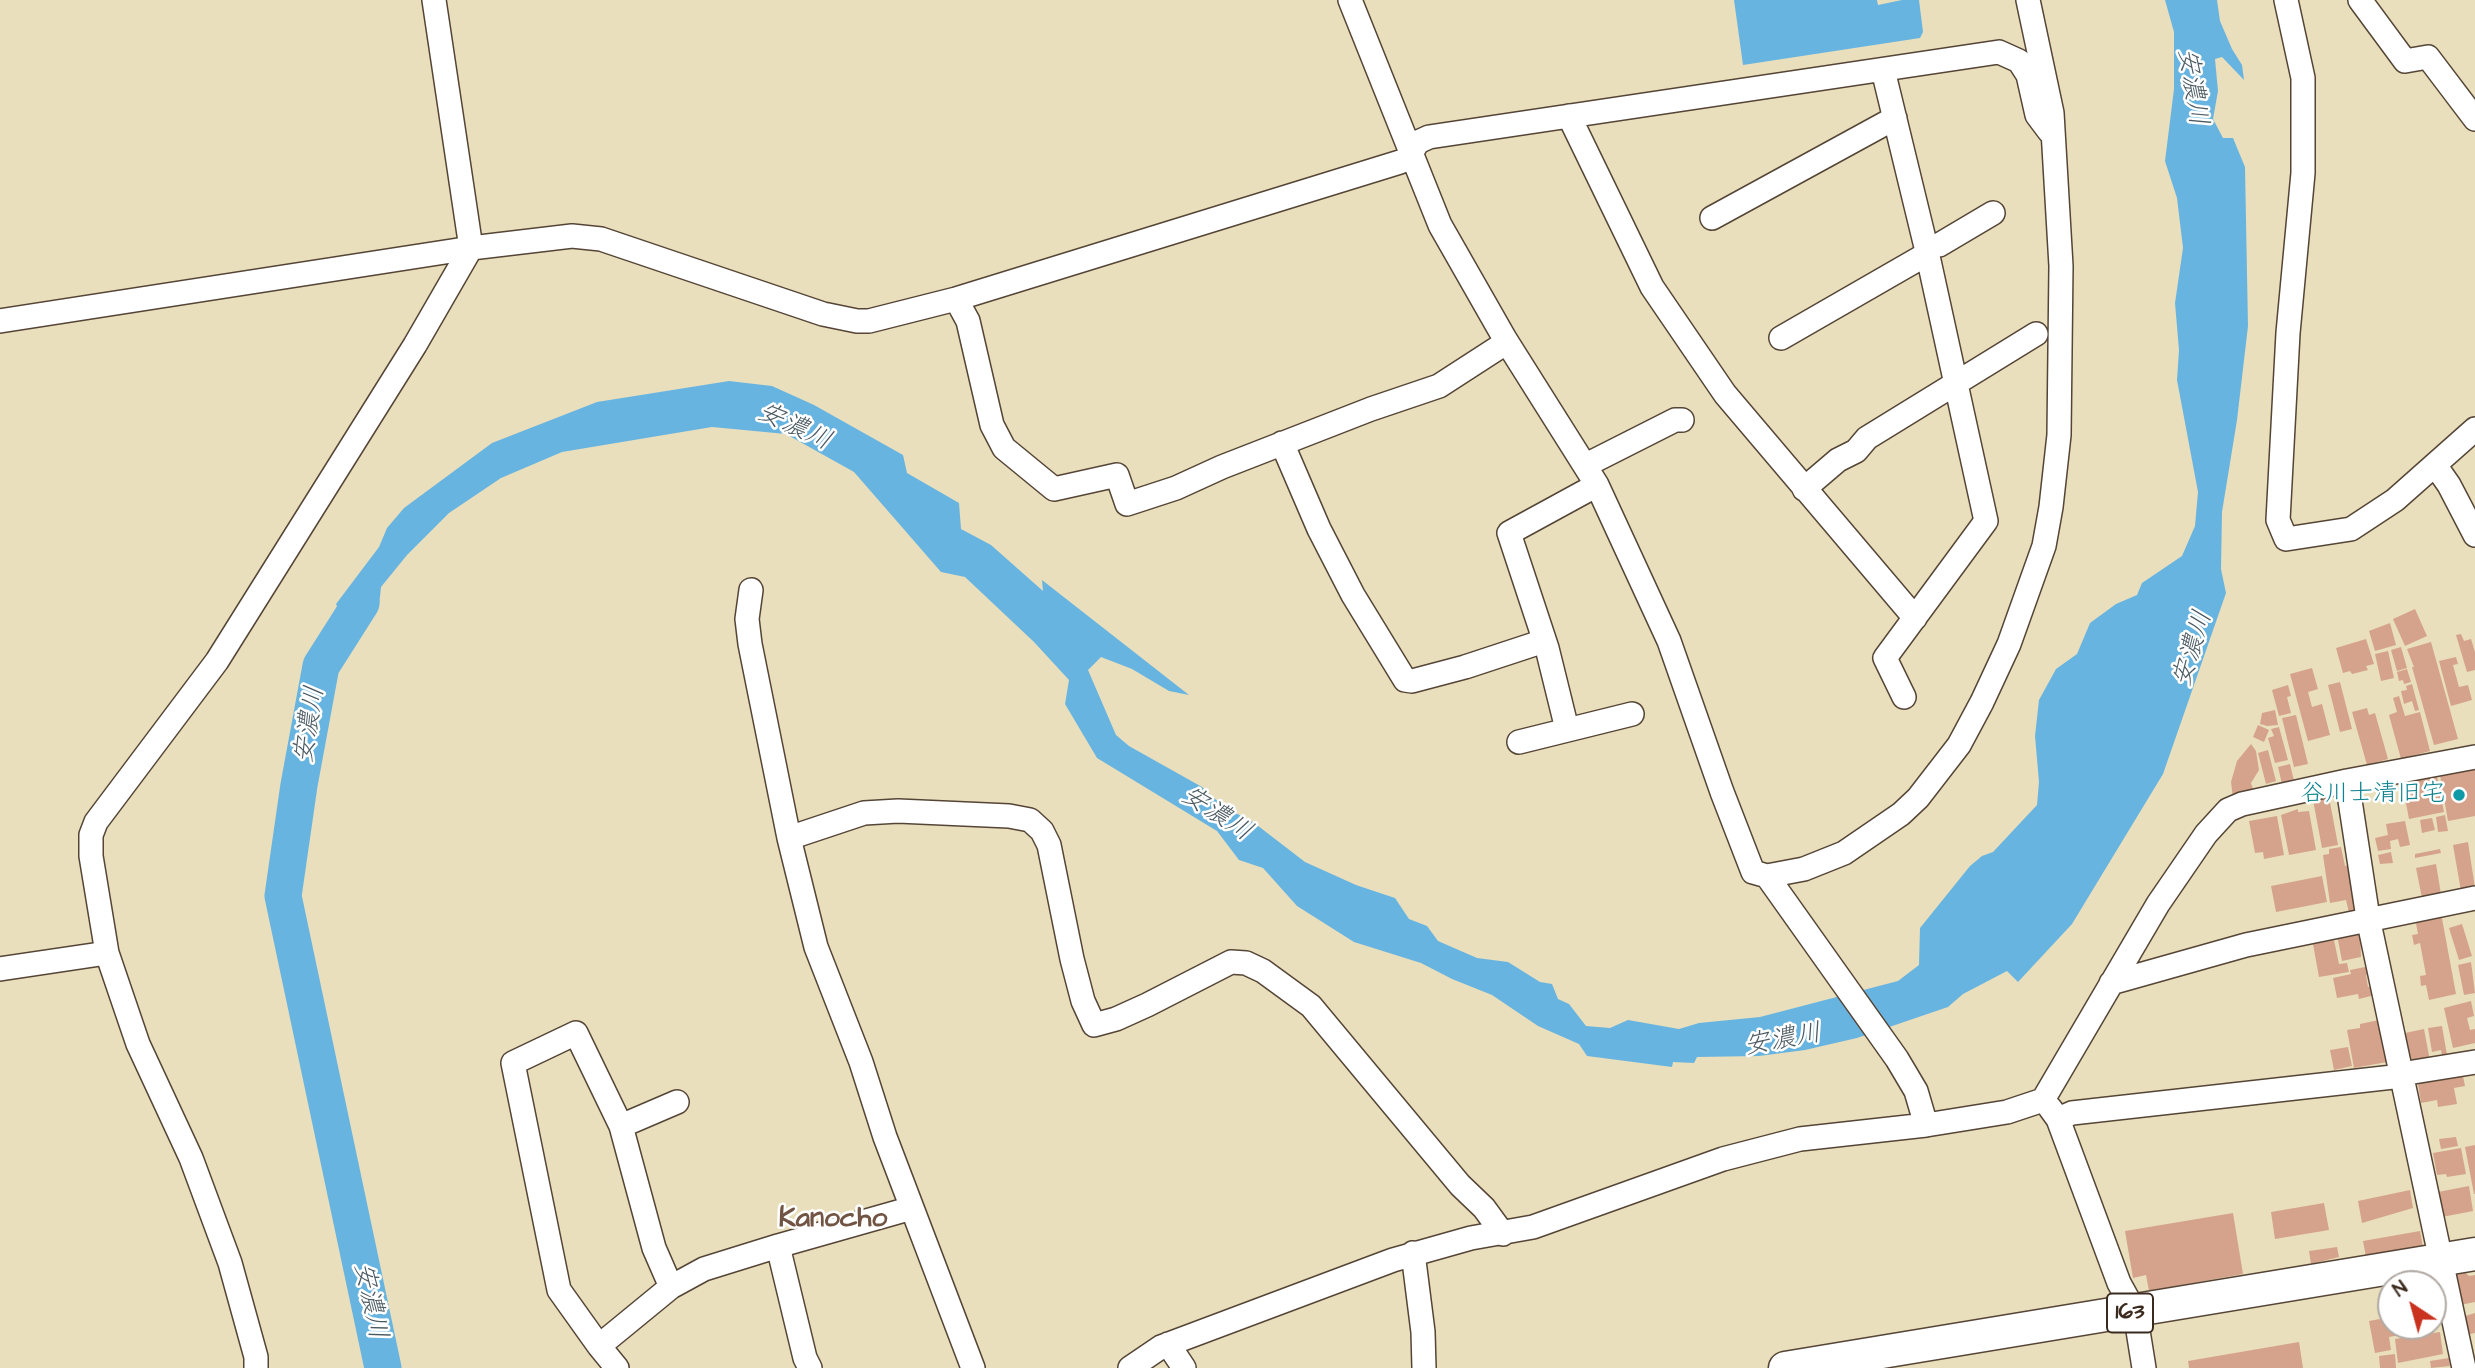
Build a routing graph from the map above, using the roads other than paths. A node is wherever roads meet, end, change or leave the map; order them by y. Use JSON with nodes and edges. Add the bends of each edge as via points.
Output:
{"nodes":[{"id":1,"x":435,"y":0,"type":"edge"},
{"id":2,"x":1350,"y":0,"type":"edge"},
{"id":3,"x":2028,"y":0,"type":"edge"},
{"id":4,"x":2286,"y":0,"type":"edge"},
{"id":5,"x":2360,"y":0,"type":"edge"},
{"id":6,"x":1883,"y":70,"type":"junction"},
{"id":7,"x":1569,"y":116,"type":"junction"},
{"id":8,"x":1895,"y":118,"type":"junction"},
{"id":9,"x":2475,"y":119,"type":"edge"},
{"id":10,"x":2055,"y":139,"type":"junction"},
{"id":11,"x":1411,"y":155,"type":"junction"},
{"id":12,"x":1993,"y":213,"type":"dead end"},
{"id":13,"x":1713,"y":218,"type":"dead end"},
{"id":14,"x":471,"y":248,"type":"junction"},
{"id":15,"x":1927,"y":250,"type":"junction"},
{"id":16,"x":956,"y":299,"type":"junction"},
{"id":17,"x":0,"y":321,"type":"edge"},
{"id":18,"x":2036,"y":334,"type":"dead end"},
{"id":19,"x":1781,"y":338,"type":"dead end"},
{"id":20,"x":1507,"y":342,"type":"junction"},
{"id":21,"x":1956,"y":383,"type":"junction"},
{"id":22,"x":1682,"y":420,"type":"dead end"},
{"id":23,"x":2475,"y":429,"type":"edge"},
{"id":24,"x":1282,"y":443,"type":"junction"},
{"id":25,"x":1586,"y":465,"type":"junction"},
{"id":26,"x":2435,"y":465,"type":"junction"},
{"id":27,"x":1597,"y":485,"type":"junction"},
{"id":28,"x":1804,"y":489,"type":"junction"},
{"id":29,"x":2475,"y":535,"type":"edge"},
{"id":30,"x":751,"y":590,"type":"dead end"},
{"id":31,"x":1915,"y":618,"type":"junction"},
{"id":32,"x":1544,"y":641,"type":"junction"},
{"id":33,"x":1904,"y":697,"type":"dead end"},
{"id":34,"x":1632,"y":714,"type":"dead end"},
{"id":35,"x":1567,"y":729,"type":"junction"},
{"id":36,"x":1519,"y":742,"type":"dead end"},
{"id":37,"x":2475,"y":757,"type":"edge"},
{"id":38,"x":2347,"y":782,"type":"junction"},
{"id":39,"x":789,"y":838,"type":"junction"},
{"id":40,"x":1767,"y":876,"type":"junction"},
{"id":41,"x":2475,"y":898,"type":"edge"},
{"id":42,"x":2368,"y":918,"type":"junction"},
{"id":43,"x":107,"y":953,"type":"junction"},
{"id":44,"x":0,"y":969,"type":"edge"},
{"id":45,"x":2111,"y":983,"type":"junction"},
{"id":46,"x":2475,"y":1062,"type":"edge"},
{"id":47,"x":2401,"y":1075,"type":"junction"},
{"id":48,"x":2043,"y":1100,"type":"junction"},
{"id":49,"x":677,"y":1102,"type":"dead end"},
{"id":50,"x":2058,"y":1119,"type":"junction"},
{"id":51,"x":1926,"y":1125,"type":"junction"},
{"id":52,"x":621,"y":1126,"type":"junction"},
{"id":53,"x":912,"y":1208,"type":"junction"},
{"id":54,"x":1503,"y":1234,"type":"junction"},
{"id":55,"x":778,"y":1245,"type":"junction"},
{"id":56,"x":1413,"y":1253,"type":"junction"},
{"id":57,"x":2475,"y":1255,"type":"edge"},
{"id":58,"x":2439,"y":1261,"type":"junction"},
{"id":59,"x":671,"y":1287,"type":"junction"},
{"id":60,"x":2135,"y":1312,"type":"junction"},
{"id":61,"x":1168,"y":1344,"type":"junction"},
{"id":62,"x":598,"y":1346,"type":"junction"},
{"id":63,"x":256,"y":1368,"type":"edge"},
{"id":64,"x":617,"y":1368,"type":"edge"},
{"id":65,"x":810,"y":1368,"type":"edge"},
{"id":66,"x":973,"y":1368,"type":"edge"},
{"id":67,"x":1129,"y":1368,"type":"edge"},
{"id":68,"x":1184,"y":1368,"type":"edge"},
{"id":69,"x":1424,"y":1368,"type":"edge"},
{"id":70,"x":1785,"y":1368,"type":"edge"},
{"id":71,"x":2144,"y":1368,"type":"edge"},
{"id":72,"x":2464,"y":1368,"type":"edge"}],
"edges":[{"from":1,"to":14,"type":"street"},
{"from":2,"to":11,"type":"street"},
{"from":3,"to":10,"type":"street"},
{"from":4,"to":26,"type":"street","via":[[2303,78],[2303,173],[2278,520],[2286,539],[2351,529],[2395,500]]},
{"from":5,"to":9,"type":"street","via":[[2405,61],[2428,57]]},
{"from":6,"to":7,"type":"street"},
{"from":6,"to":8,"type":"street"},
{"from":6,"to":10,"type":"street","via":[[1999,52],[2019,61],[2028,75],[2037,115]]},
{"from":7,"to":11,"type":"street","via":[[1429,137],[1418,142]]},
{"from":7,"to":28,"type":"street","via":[[1652,287],[1725,394]]},
{"from":8,"to":13,"type":"street"},
{"from":8,"to":15,"type":"street"},
{"from":10,"to":40,"type":"street","via":[[2062,266],[2059,435],[2044,546],[2009,644],[1959,744],[1918,798],[1844,853],[1804,869]]},
{"from":11,"to":16,"type":"street"},
{"from":11,"to":20,"type":"street","via":[[1440,225]]},
{"from":12,"to":15,"type":"street"},
{"from":14,"to":16,"type":"street","via":[[556,237],[601,239],[806,309],[857,321]]},
{"from":14,"to":17,"type":"street"},
{"from":14,"to":43,"type":"street","via":[[217,661],[96,822],[90,843]]},
{"from":15,"to":19,"type":"street"},
{"from":15,"to":21,"type":"street"},
{"from":16,"to":24,"type":"street","via":[[968,321],[999,441],[1054,489],[1118,475],[1127,504]]},
{"from":18,"to":21,"type":"street"},
{"from":20,"to":24,"type":"street","via":[[1439,386]]},
{"from":20,"to":25,"type":"street"},
{"from":21,"to":28,"type":"street","via":[[1867,438]]},
{"from":21,"to":31,"type":"street","via":[[1986,521]]},
{"from":22,"to":25,"type":"street"},
{"from":23,"to":26,"type":"street"},
{"from":24,"to":32,"type":"street","via":[[1353,595],[1405,680],[1465,667]]},
{"from":25,"to":27,"type":"street"},
{"from":26,"to":29,"type":"street"},
{"from":27,"to":32,"type":"street","via":[[1509,533]]},
{"from":27,"to":40,"type":"street","via":[[1669,641],[1753,872]]},
{"from":28,"to":31,"type":"street"},
{"from":30,"to":39,"type":"street","via":[[748,634]]},
{"from":31,"to":33,"type":"street","via":[[1885,658]]},
{"from":32,"to":35,"type":"street"},
{"from":34,"to":35,"type":"street"},
{"from":35,"to":36,"type":"street"},
{"from":37,"to":38,"type":"street"},
{"from":38,"to":42,"type":"street"},
{"from":38,"to":45,"type":"street","via":[[2228,810],[2158,904]]},
{"from":39,"to":53,"type":"street","via":[[816,947]]},
{"from":39,"to":54,"type":"street","via":[[864,813],[1030,820],[1049,845],[1070,950],[1094,1025],[1147,1005],[1231,962],[1263,971],[1311,1006]]},
{"from":40,"to":51,"type":"street","via":[[1897,1059],[1916,1091]]},
{"from":41,"to":42,"type":"street"},
{"from":42,"to":45,"type":"street","via":[[2246,945]]},
{"from":42,"to":47,"type":"street"},
{"from":43,"to":44,"type":"street"},
{"from":43,"to":63,"type":"street","via":[[138,1045],[191,1158],[230,1263]]},
{"from":45,"to":48,"type":"street"},
{"from":46,"to":47,"type":"street"},
{"from":47,"to":50,"type":"street","via":[[2071,1113]]},
{"from":47,"to":58,"type":"street"},
{"from":48,"to":50,"type":"street"},
{"from":48,"to":51,"type":"street","via":[[2007,1112]]},
{"from":49,"to":52,"type":"street"},
{"from":50,"to":60,"type":"street","via":[[2119,1283]]},
{"from":51,"to":54,"type":"street","via":[[1800,1139],[1749,1152]]},
{"from":52,"to":59,"type":"street","via":[[654,1248]]},
{"from":52,"to":62,"type":"street","via":[[576,1033],[513,1063],[559,1290]]},
{"from":53,"to":55,"type":"street"},
{"from":53,"to":66,"type":"street"},
{"from":54,"to":56,"type":"street"},
{"from":55,"to":59,"type":"street","via":[[704,1269]]},
{"from":55,"to":65,"type":"street"},
{"from":56,"to":61,"type":"street"},
{"from":56,"to":69,"type":"street"},
{"from":57,"to":58,"type":"highway","number":"163"},
{"from":58,"to":60,"type":"highway","number":"163"},
{"from":58,"to":72,"type":"street"},
{"from":59,"to":62,"type":"street"},
{"from":60,"to":70,"type":"highway","number":"163"},
{"from":60,"to":71,"type":"street"},
{"from":61,"to":67,"type":"street"},
{"from":61,"to":68,"type":"street"},
{"from":62,"to":64,"type":"street"}]}
